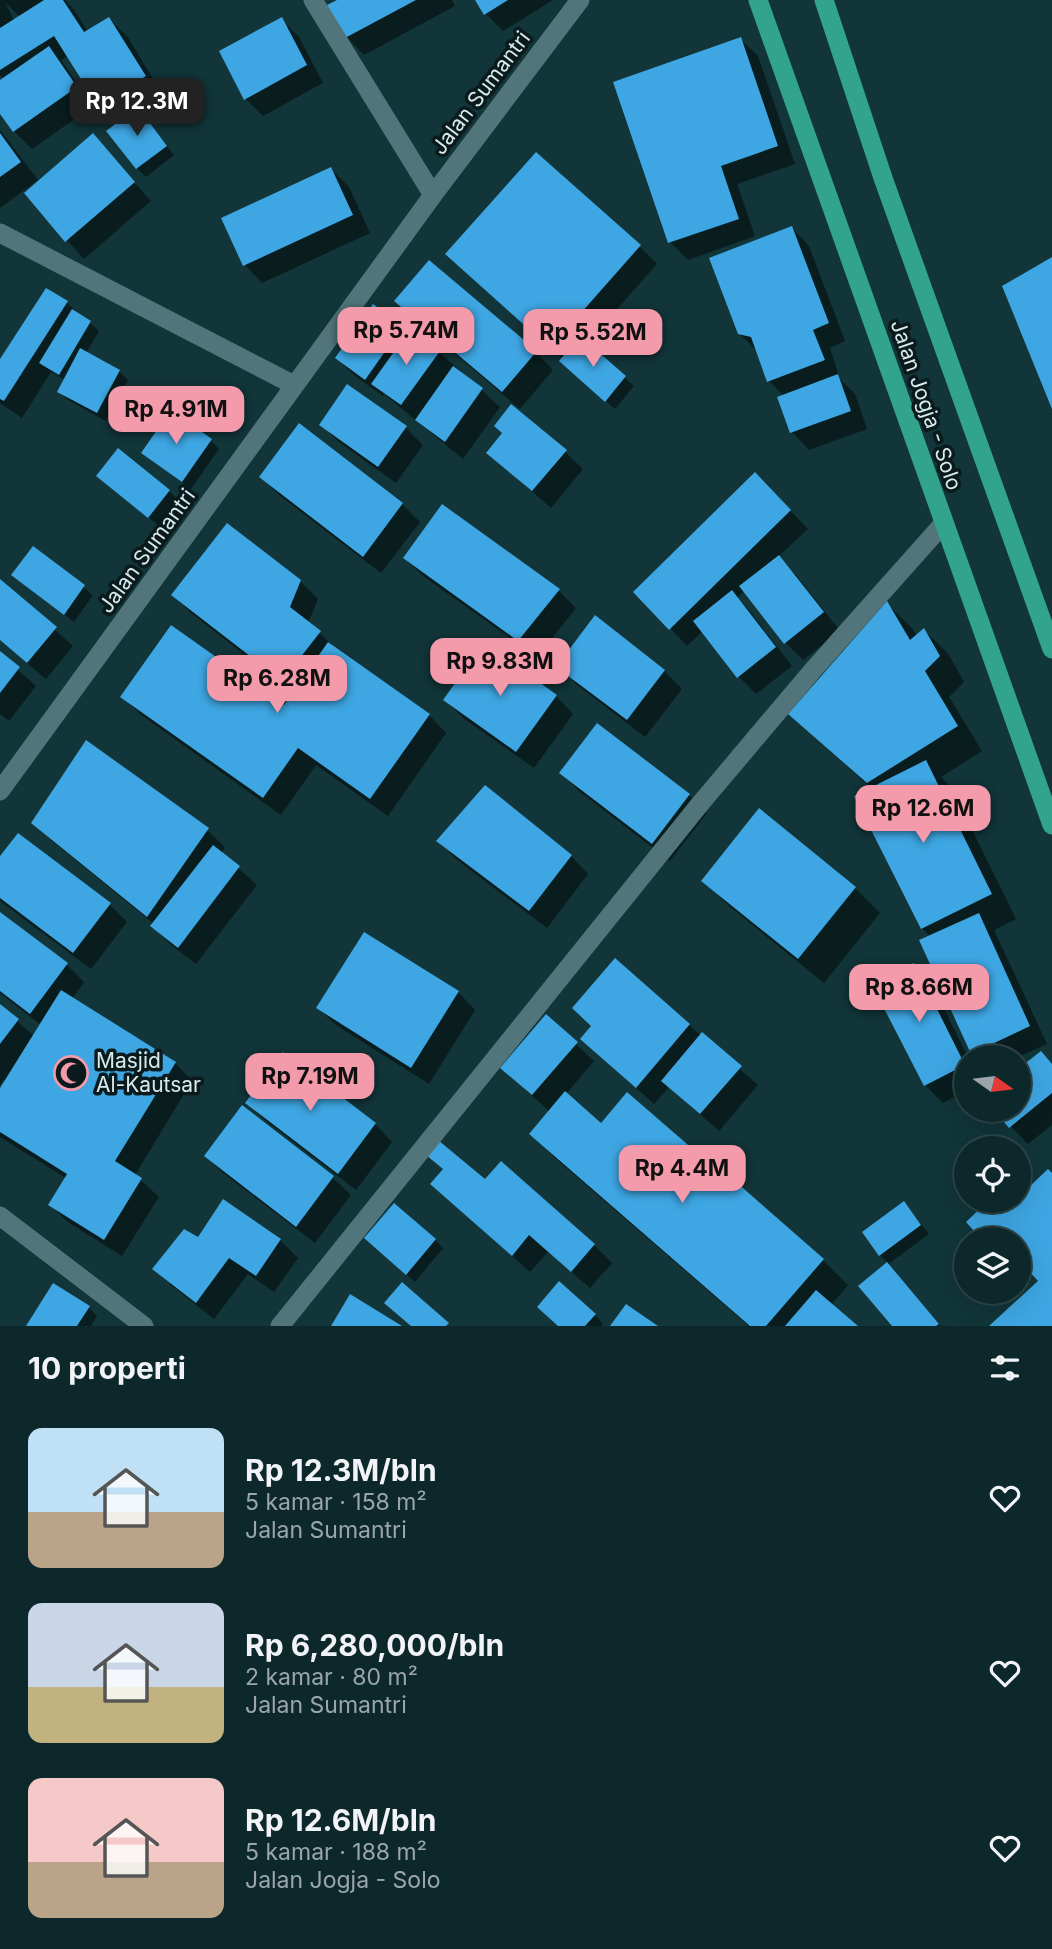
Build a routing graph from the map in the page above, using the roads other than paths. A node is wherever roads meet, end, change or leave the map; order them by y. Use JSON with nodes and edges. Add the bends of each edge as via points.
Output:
{"nodes":[{"id":1,"x":313,"y":0,"type":"edge"},
{"id":2,"x":580,"y":0,"type":"edge"},
{"id":3,"x":758,"y":0,"type":"edge"},
{"id":4,"x":824,"y":0,"type":"edge"},
{"id":5,"x":433,"y":195,"type":"junction"},
{"id":6,"x":0,"y":233,"type":"edge"},
{"id":7,"x":294,"y":385,"type":"junction"},
{"id":8,"x":943,"y":524,"type":"junction"},
{"id":9,"x":1052,"y":649,"type":"edge"},
{"id":10,"x":0,"y":790,"type":"edge"},
{"id":11,"x":1052,"y":825,"type":"edge"},
{"id":12,"x":0,"y":1216,"type":"edge"},
{"id":13,"x":144,"y":1326,"type":"edge"},
{"id":14,"x":280,"y":1326,"type":"edge"}],
"edges":[{"from":1,"to":5,"type":"street"},
{"from":2,"to":5,"type":"street","name":"Jalan Sumantri"},
{"from":3,"to":8,"type":"highway","name":"Jalan Jogja - Solo"},
{"from":4,"to":9,"type":"highway","name":"Jalan Jogja - Solo"},
{"from":5,"to":7,"type":"street","name":"Jalan Sumantri"},
{"from":6,"to":7,"type":"street"},
{"from":7,"to":10,"type":"street","name":"Jalan Sumantri"},
{"from":8,"to":11,"type":"highway","name":"Jalan Jogja - Solo"},
{"from":8,"to":14,"type":"street","via":[[700,804]]},
{"from":12,"to":13,"type":"street"}]}
